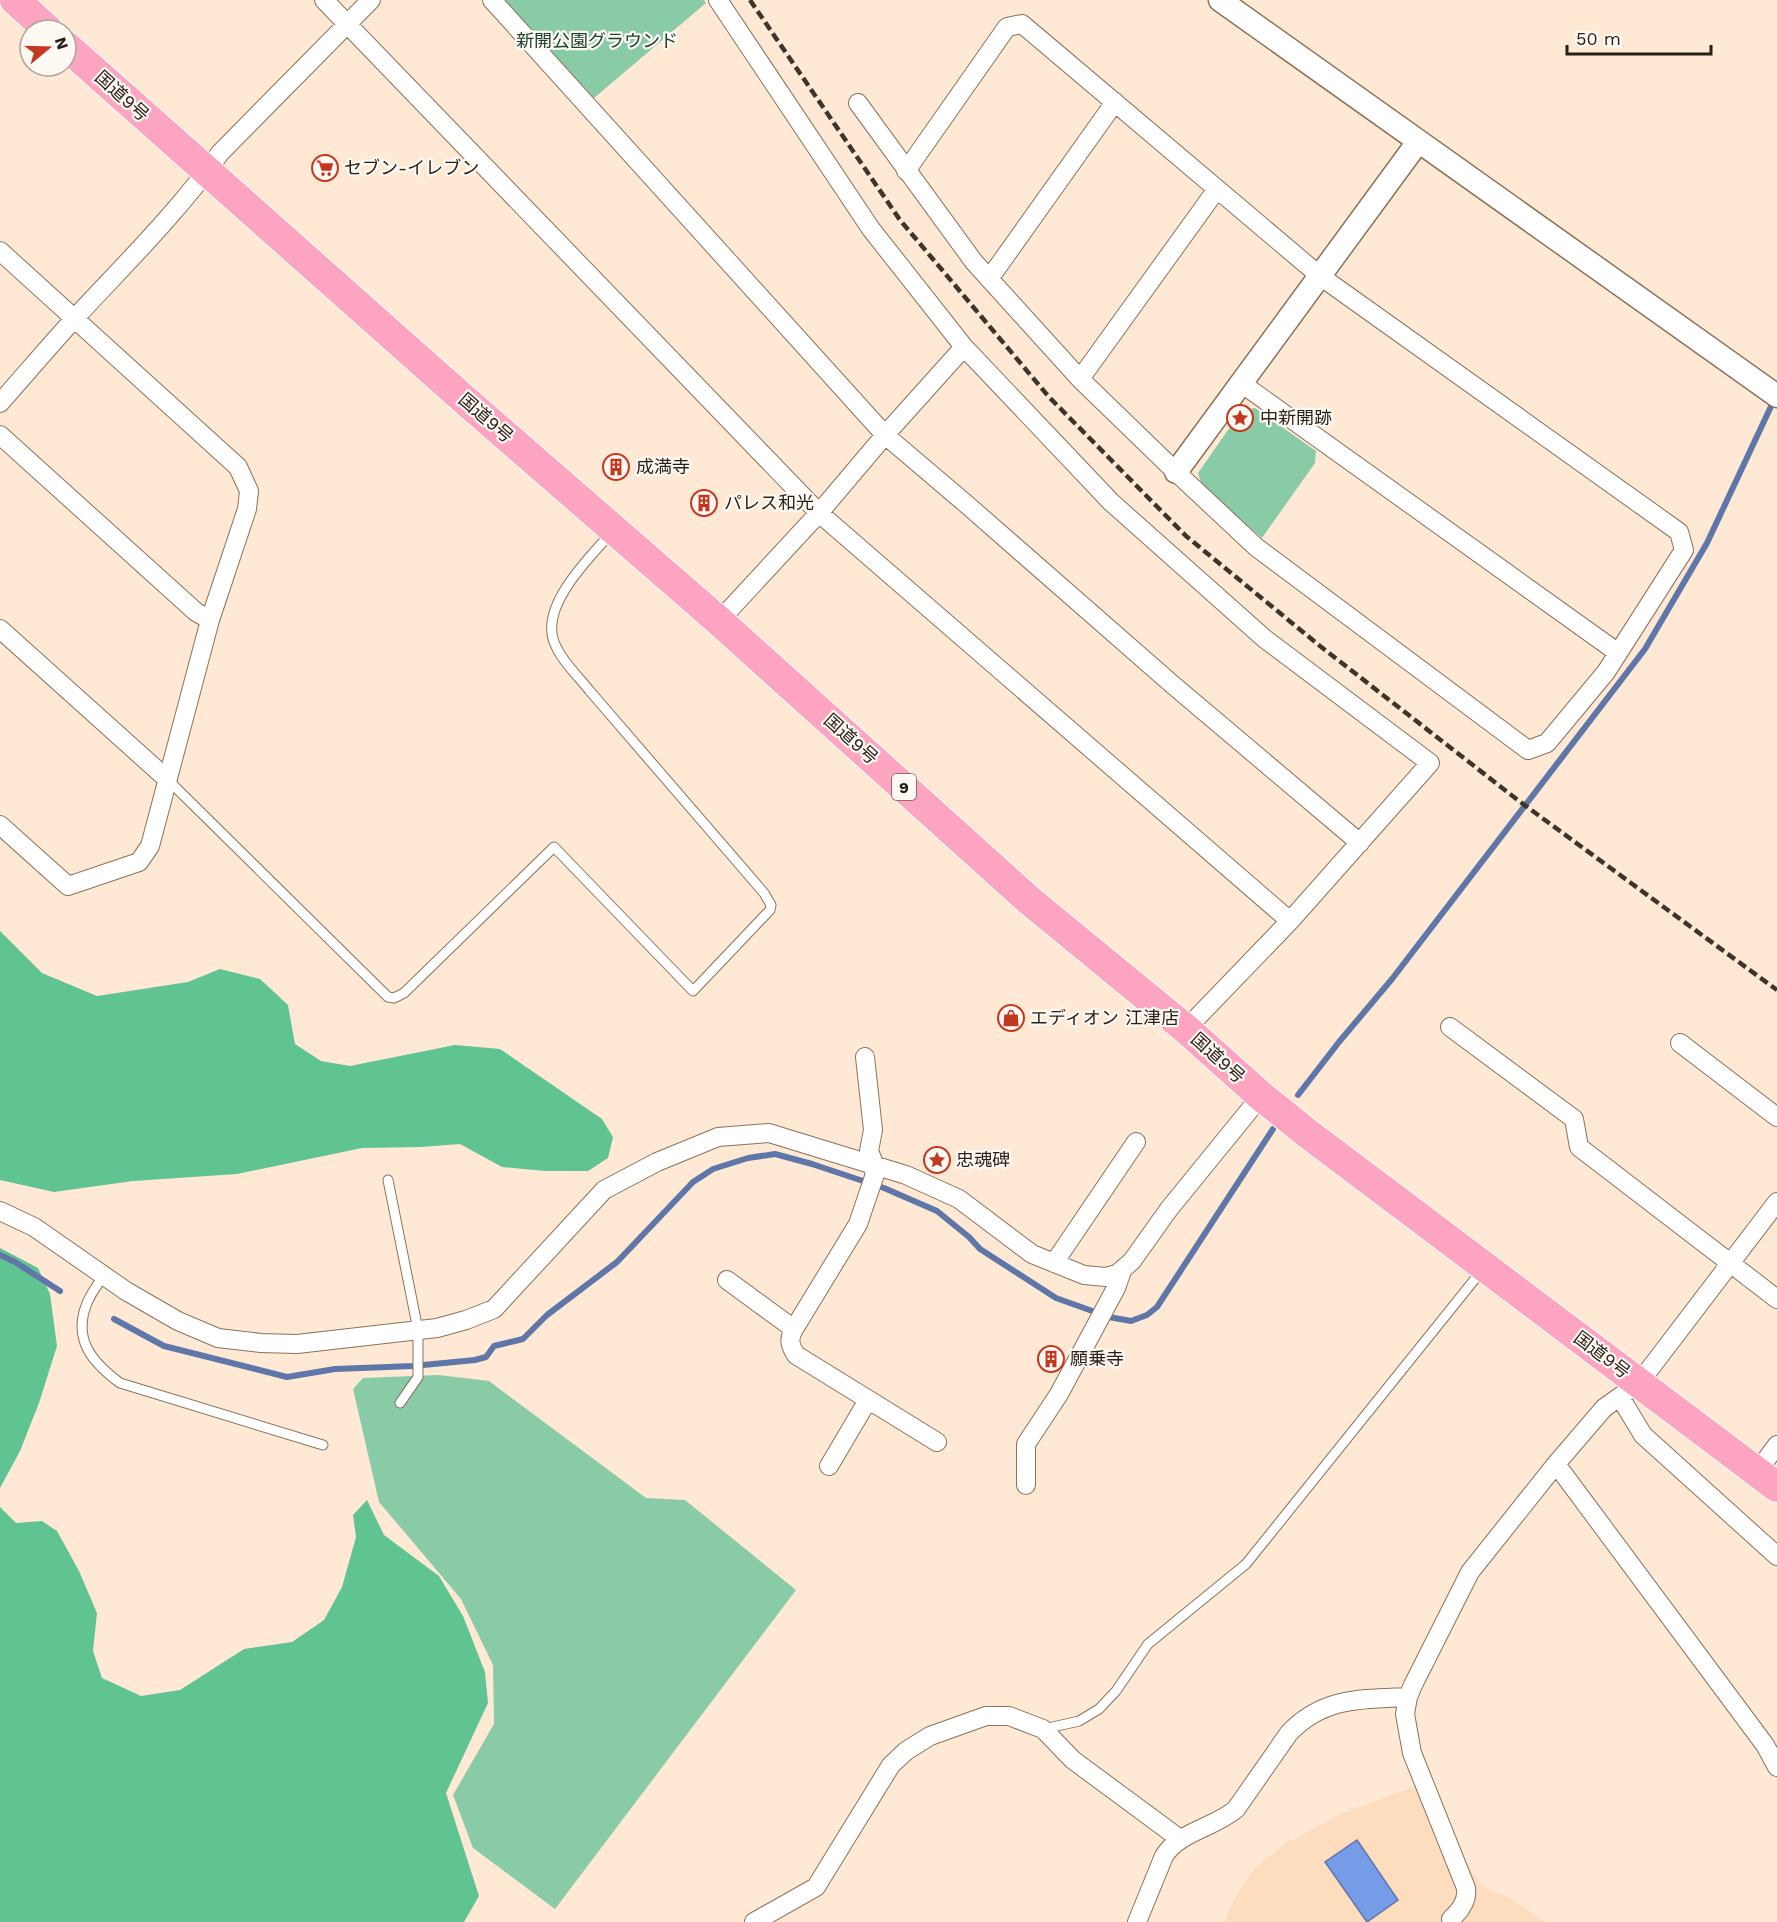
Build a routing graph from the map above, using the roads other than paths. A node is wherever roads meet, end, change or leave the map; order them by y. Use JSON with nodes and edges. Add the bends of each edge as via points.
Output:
{"nodes":[{"id":1,"x":15,"y":0,"type":"edge"},
{"id":2,"x":324,"y":0,"type":"edge"},
{"id":3,"x":371,"y":0,"type":"edge"},
{"id":4,"x":492,"y":0,"type":"edge"},
{"id":5,"x":718,"y":0,"type":"edge"},
{"id":6,"x":1220,"y":0,"type":"edge"},
{"id":7,"x":35,"y":18,"type":"edge"},
{"id":8,"x":347,"y":25,"type":"junction"},
{"id":9,"x":78,"y":57,"type":"edge"},
{"id":10,"x":1115,"y":102,"type":"junction"},
{"id":11,"x":858,"y":103,"type":"dead end"},
{"id":12,"x":1418,"y":142,"type":"junction"},
{"id":13,"x":906,"y":171,"type":"junction"},
{"id":14,"x":207,"y":172,"type":"junction"},
{"id":15,"x":1217,"y":189,"type":"junction"},
{"id":16,"x":0,"y":251,"type":"edge"},
{"id":17,"x":1320,"y":276,"type":"junction"},
{"id":18,"x":989,"y":279,"type":"junction"},
{"id":19,"x":74,"y":319,"type":"junction"},
{"id":20,"x":964,"y":347,"type":"junction"},
{"id":21,"x":1080,"y":379,"type":"junction"},
{"id":22,"x":1241,"y":383,"type":"junction"},
{"id":23,"x":1777,"y":396,"type":"edge"},
{"id":24,"x":0,"y":403,"type":"edge"},
{"id":25,"x":0,"y":435,"type":"edge"},
{"id":26,"x":885,"y":435,"type":"junction"},
{"id":27,"x":1176,"y":472,"type":"junction"},
{"id":28,"x":819,"y":513,"type":"junction"},
{"id":29,"x":614,"y":530,"type":"junction"},
{"id":30,"x":210,"y":620,"type":"junction"},
{"id":31,"x":719,"y":621,"type":"junction"},
{"id":32,"x":0,"y":629,"type":"edge"},
{"id":33,"x":1617,"y":652,"type":"junction"},
{"id":34,"x":167,"y":779,"type":"junction"},
{"id":35,"x":0,"y":825,"type":"edge"},
{"id":36,"x":1360,"y":843,"type":"junction"},
{"id":37,"x":1290,"y":921,"type":"junction"},
{"id":38,"x":1450,"y":1027,"type":"dead end"},
{"id":39,"x":1186,"y":1029,"type":"junction"},
{"id":40,"x":1680,"y":1043,"type":"dead end"},
{"id":41,"x":865,"y":1057,"type":"dead end"},
{"id":42,"x":1261,"y":1096,"type":"junction"},
{"id":43,"x":1777,"y":1117,"type":"edge"},
{"id":44,"x":1136,"y":1142,"type":"dead end"},
{"id":45,"x":873,"y":1177,"type":"junction"},
{"id":46,"x":388,"y":1180,"type":"dead end"},
{"id":47,"x":1777,"y":1202,"type":"edge"},
{"id":48,"x":0,"y":1211,"type":"edge"},
{"id":49,"x":1054,"y":1263,"type":"junction"},
{"id":50,"x":1731,"y":1263,"type":"junction"},
{"id":51,"x":1485,"y":1267,"type":"junction"},
{"id":52,"x":1122,"y":1270,"type":"junction"},
{"id":53,"x":104,"y":1275,"type":"junction"},
{"id":54,"x":727,"y":1280,"type":"dead end"},
{"id":55,"x":1777,"y":1299,"type":"edge"},
{"id":56,"x":794,"y":1329,"type":"junction"},
{"id":57,"x":418,"y":1339,"type":"junction"},
{"id":58,"x":1629,"y":1390,"type":"junction"},
{"id":59,"x":868,"y":1400,"type":"junction"},
{"id":60,"x":400,"y":1403,"type":"dead end"},
{"id":61,"x":937,"y":1442,"type":"dead end"},
{"id":62,"x":323,"y":1445,"type":"dead end"},
{"id":63,"x":1777,"y":1445,"type":"edge"},
{"id":64,"x":1556,"y":1464,"type":"junction"},
{"id":65,"x":829,"y":1466,"type":"dead end"},
{"id":66,"x":1767,"y":1480,"type":"edge"},
{"id":67,"x":1026,"y":1485,"type":"dead end"},
{"id":68,"x":1777,"y":1556,"type":"edge"},
{"id":69,"x":1408,"y":1697,"type":"junction"},
{"id":70,"x":1043,"y":1729,"type":"junction"},
{"id":71,"x":1777,"y":1767,"type":"edge"},
{"id":72,"x":1180,"y":1839,"type":"junction"},
{"id":73,"x":1451,"y":1919,"type":"dead end"},
{"id":74,"x":754,"y":1922,"type":"edge"},
{"id":75,"x":1137,"y":1922,"type":"edge"}],
"edges":[{"from":1,"to":7,"type":"highway"},
{"from":2,"to":8,"type":"street"},
{"from":3,"to":8,"type":"street"},
{"from":4,"to":26,"type":"street"},
{"from":5,"to":20,"type":"street","via":[[871,229]]},
{"from":6,"to":12,"type":"street"},
{"from":8,"to":14,"type":"street","via":[[220,153]]},
{"from":8,"to":28,"type":"street"},
{"from":9,"to":14,"type":"highway","name":"国道9号","number":"9"},
{"from":10,"to":13,"type":"street","via":[[1022,24],[1007,27]]},
{"from":10,"to":15,"type":"street"},
{"from":10,"to":18,"type":"street"},
{"from":11,"to":13,"type":"street"},
{"from":12,"to":17,"type":"street"},
{"from":12,"to":23,"type":"street"},
{"from":13,"to":18,"type":"street"},
{"from":14,"to":19,"type":"street"},
{"from":14,"to":29,"type":"highway","name":"国道9号","number":"9"},
{"from":15,"to":17,"type":"street"},
{"from":15,"to":21,"type":"street"},
{"from":16,"to":19,"type":"street"},
{"from":17,"to":22,"type":"street"},
{"from":17,"to":33,"type":"street","via":[[1679,532],[1684,550]]},
{"from":18,"to":21,"type":"street"},
{"from":19,"to":24,"type":"street"},
{"from":19,"to":30,"type":"street","via":[[238,467],[249,491],[247,509]]},
{"from":20,"to":26,"type":"street"},
{"from":20,"to":36,"type":"street","via":[[1110,502],[1265,639],[1430,764]]},
{"from":21,"to":27,"type":"street"},
{"from":22,"to":27,"type":"street"},
{"from":22,"to":33,"type":"street"},
{"from":25,"to":30,"type":"street","via":[[196,612]]},
{"from":26,"to":28,"type":"street"},
{"from":26,"to":36,"type":"street"},
{"from":27,"to":33,"type":"street","via":[[1256,547],[1528,750],[1547,743],[1606,672]]},
{"from":28,"to":31,"type":"street"},
{"from":28,"to":37,"type":"street"},
{"from":29,"to":31,"type":"highway","name":"国道9号","number":"9"},
{"from":29,"to":34,"type":"lane","via":[[556,603],[551,628],[554,641],[589,690],[771,905],[693,991],[554,847],[404,993],[388,997]]},
{"from":30,"to":34,"type":"street"},
{"from":31,"to":39,"type":"highway","name":"国道9号","number":"9","via":[[1030,901]]},
{"from":32,"to":34,"type":"street"},
{"from":34,"to":35,"type":"street","via":[[150,846],[139,862],[68,886]]},
{"from":36,"to":37,"type":"street"},
{"from":37,"to":39,"type":"street"},
{"from":38,"to":50,"type":"street","via":[[1574,1119],[1579,1148]]},
{"from":39,"to":42,"type":"highway","name":"国道9号","number":"9"},
{"from":40,"to":43,"type":"street"},
{"from":41,"to":45,"type":"street","via":[[873,1130]]},
{"from":42,"to":51,"type":"highway","name":"国道9号","number":"9"},
{"from":42,"to":52,"type":"street"},
{"from":44,"to":49,"type":"street"},
{"from":45,"to":49,"type":"street","via":[[906,1175],[958,1199],[1032,1254]]},
{"from":45,"to":56,"type":"street","via":[[858,1224]]},
{"from":45,"to":57,"type":"street","via":[[769,1132],[718,1137],[657,1162],[604,1190],[494,1309],[436,1328]]},
{"from":46,"to":57,"type":"lane"},
{"from":47,"to":50,"type":"street"},
{"from":48,"to":53,"type":"street","via":[[34,1227]]},
{"from":49,"to":52,"type":"street","via":[[1101,1278]]},
{"from":50,"to":55,"type":"street"},
{"from":50,"to":58,"type":"street"},
{"from":51,"to":58,"type":"highway","name":"国道9号","number":"9"},
{"from":51,"to":70,"type":"lane","via":[[1246,1564],[1148,1644],[1099,1709],[1079,1721]]},
{"from":52,"to":67,"type":"street","via":[[1059,1394],[1026,1444]]},
{"from":53,"to":57,"type":"street","via":[[178,1321],[218,1338],[297,1344]]},
{"from":53,"to":62,"type":"lane","via":[[83,1317],[87,1351],[101,1369],[120,1383]]},
{"from":54,"to":56,"type":"street"},
{"from":56,"to":59,"type":"street","via":[[790,1345],[796,1356]]},
{"from":57,"to":60,"type":"lane","via":[[418,1377]]},
{"from":58,"to":64,"type":"street","via":[[1604,1408]]},
{"from":58,"to":66,"type":"highway","name":"国道9号","number":"9"},
{"from":58,"to":68,"type":"street","via":[[1643,1435]]},
{"from":59,"to":61,"type":"street"},
{"from":59,"to":65,"type":"street"},
{"from":63,"to":66,"type":"street"},
{"from":64,"to":69,"type":"street","via":[[1470,1572]]},
{"from":64,"to":71,"type":"street","via":[[1765,1745]]},
{"from":69,"to":72,"type":"street","via":[[1355,1699],[1309,1715],[1288,1733],[1236,1809]]},
{"from":69,"to":73,"type":"street","via":[[1405,1714],[1412,1753],[1466,1888],[1465,1900]]},
{"from":70,"to":72,"type":"street","via":[[1072,1760]]},
{"from":70,"to":74,"type":"street","via":[[1009,1716],[986,1716],[930,1736],[906,1751],[891,1765],[816,1887]]},
{"from":72,"to":75,"type":"street","via":[[1164,1856]]}]}
